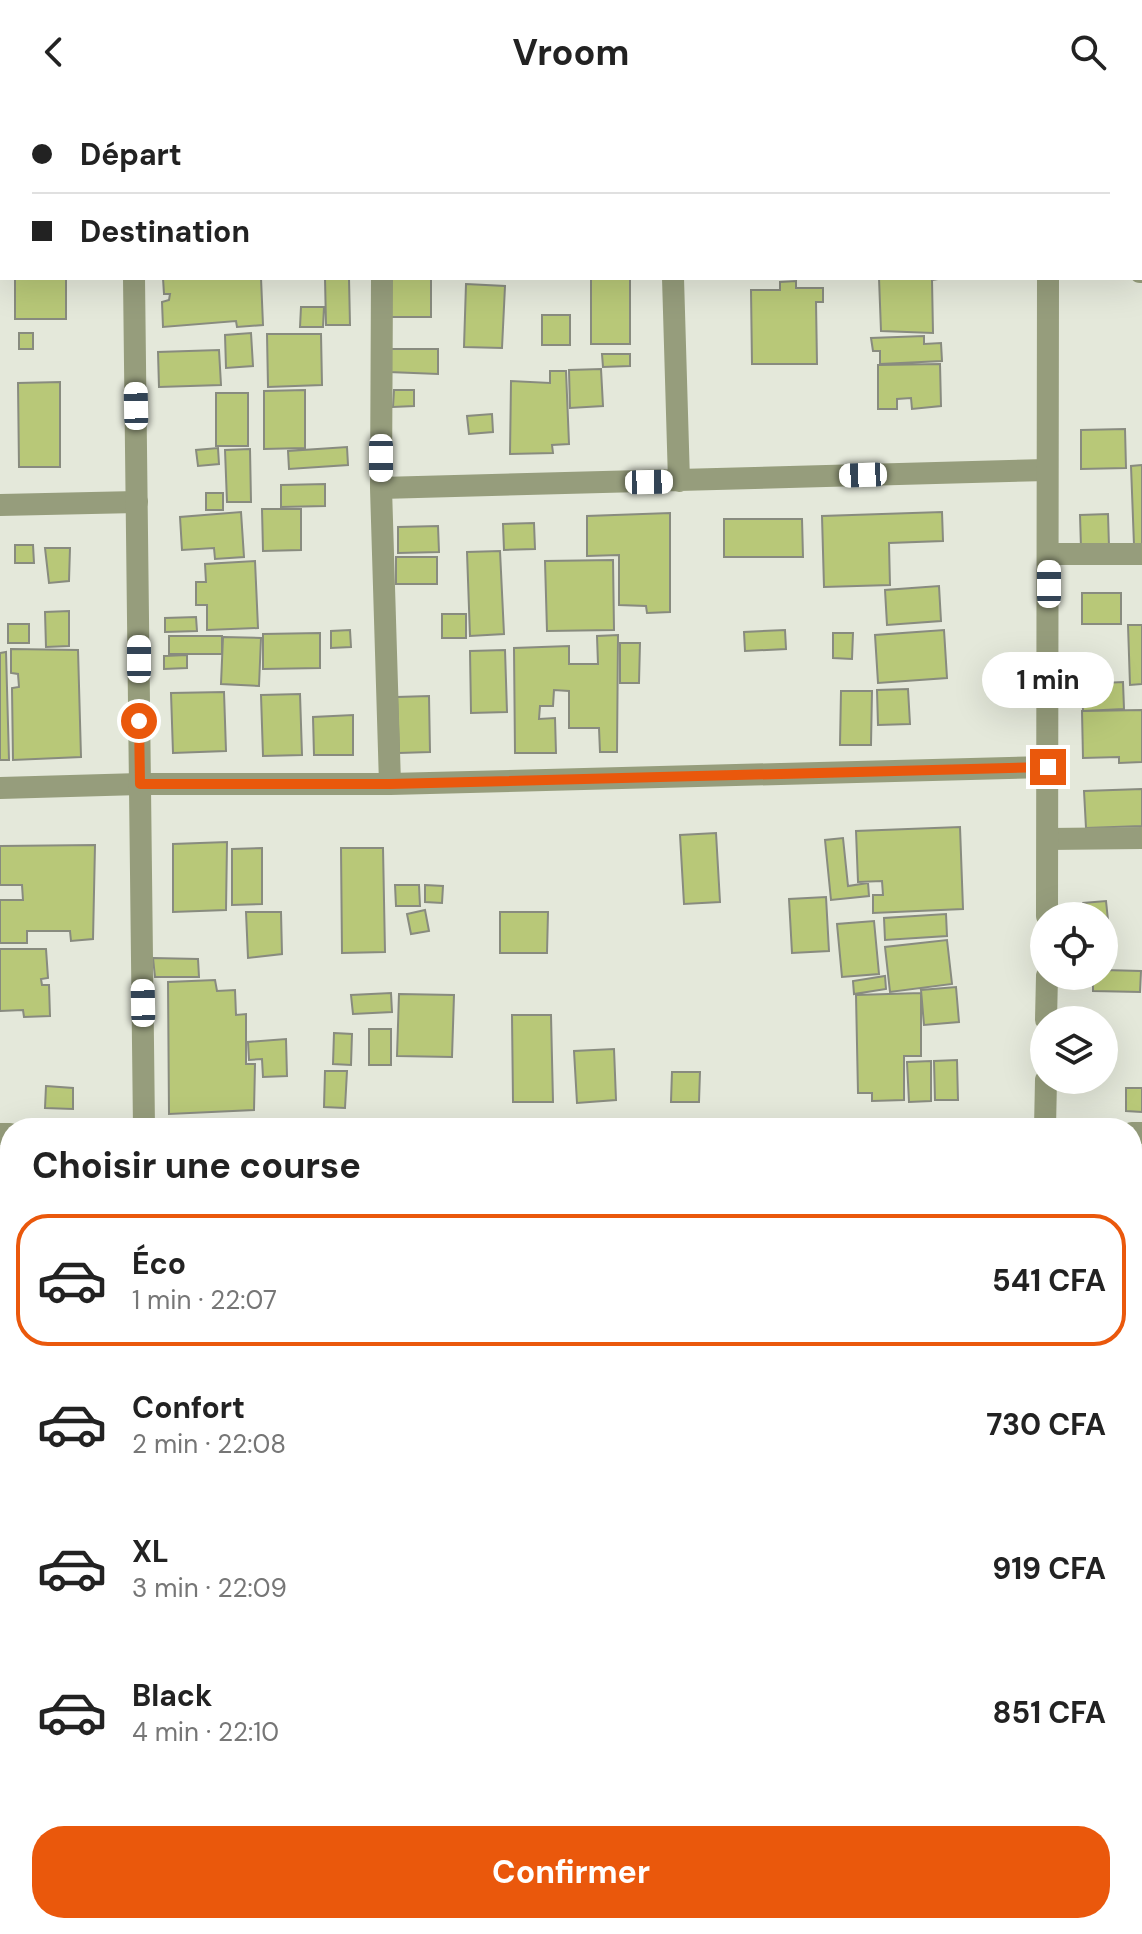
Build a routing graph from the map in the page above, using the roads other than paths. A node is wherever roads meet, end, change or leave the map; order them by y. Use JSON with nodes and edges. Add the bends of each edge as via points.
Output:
{"nodes":[{"id":1,"x":134,"y":280,"type":"edge"},
{"id":2,"x":382,"y":280,"type":"edge"},
{"id":3,"x":673,"y":280,"type":"edge"},
{"id":4,"x":1048,"y":280,"type":"edge"},
{"id":5,"x":1047,"y":470,"type":"junction"},
{"id":6,"x":679,"y":481,"type":"junction"},
{"id":7,"x":381,"y":488,"type":"junction"},
{"id":8,"x":137,"y":502,"type":"junction"},
{"id":9,"x":0,"y":505,"type":"edge"},
{"id":10,"x":1049,"y":554,"type":"junction"},
{"id":11,"x":1142,"y":554,"type":"edge"},
{"id":12,"x":1048,"y":767,"type":"junction"},
{"id":13,"x":140,"y":784,"type":"junction"},
{"id":14,"x":390,"y":784,"type":"junction"},
{"id":15,"x":0,"y":788,"type":"edge"},
{"id":16,"x":1142,"y":838,"type":"edge"},
{"id":17,"x":1048,"y":839,"type":"junction"},
{"id":18,"x":1047,"y":902,"type":"edge"},
{"id":19,"x":1046,"y":1094,"type":"edge"},
{"id":20,"x":144,"y":1118,"type":"edge"},
{"id":21,"x":1045,"y":1118,"type":"edge"}],
"edges":[{"from":1,"to":8,"type":"street"},
{"from":2,"to":7,"type":"street"},
{"from":3,"to":6,"type":"street"},
{"from":4,"to":5,"type":"street"},
{"from":5,"to":6,"type":"street"},
{"from":5,"to":10,"type":"street"},
{"from":6,"to":7,"type":"street"},
{"from":7,"to":14,"type":"street"},
{"from":8,"to":9,"type":"street"},
{"from":8,"to":13,"type":"street"},
{"from":10,"to":11,"type":"street"},
{"from":10,"to":12,"type":"street"},
{"from":12,"to":14,"type":"street"},
{"from":12,"to":17,"type":"street"},
{"from":13,"to":14,"type":"street"},
{"from":13,"to":15,"type":"street"},
{"from":13,"to":20,"type":"street"},
{"from":16,"to":17,"type":"street"},
{"from":17,"to":18,"type":"street"},
{"from":19,"to":21,"type":"street"}]}
